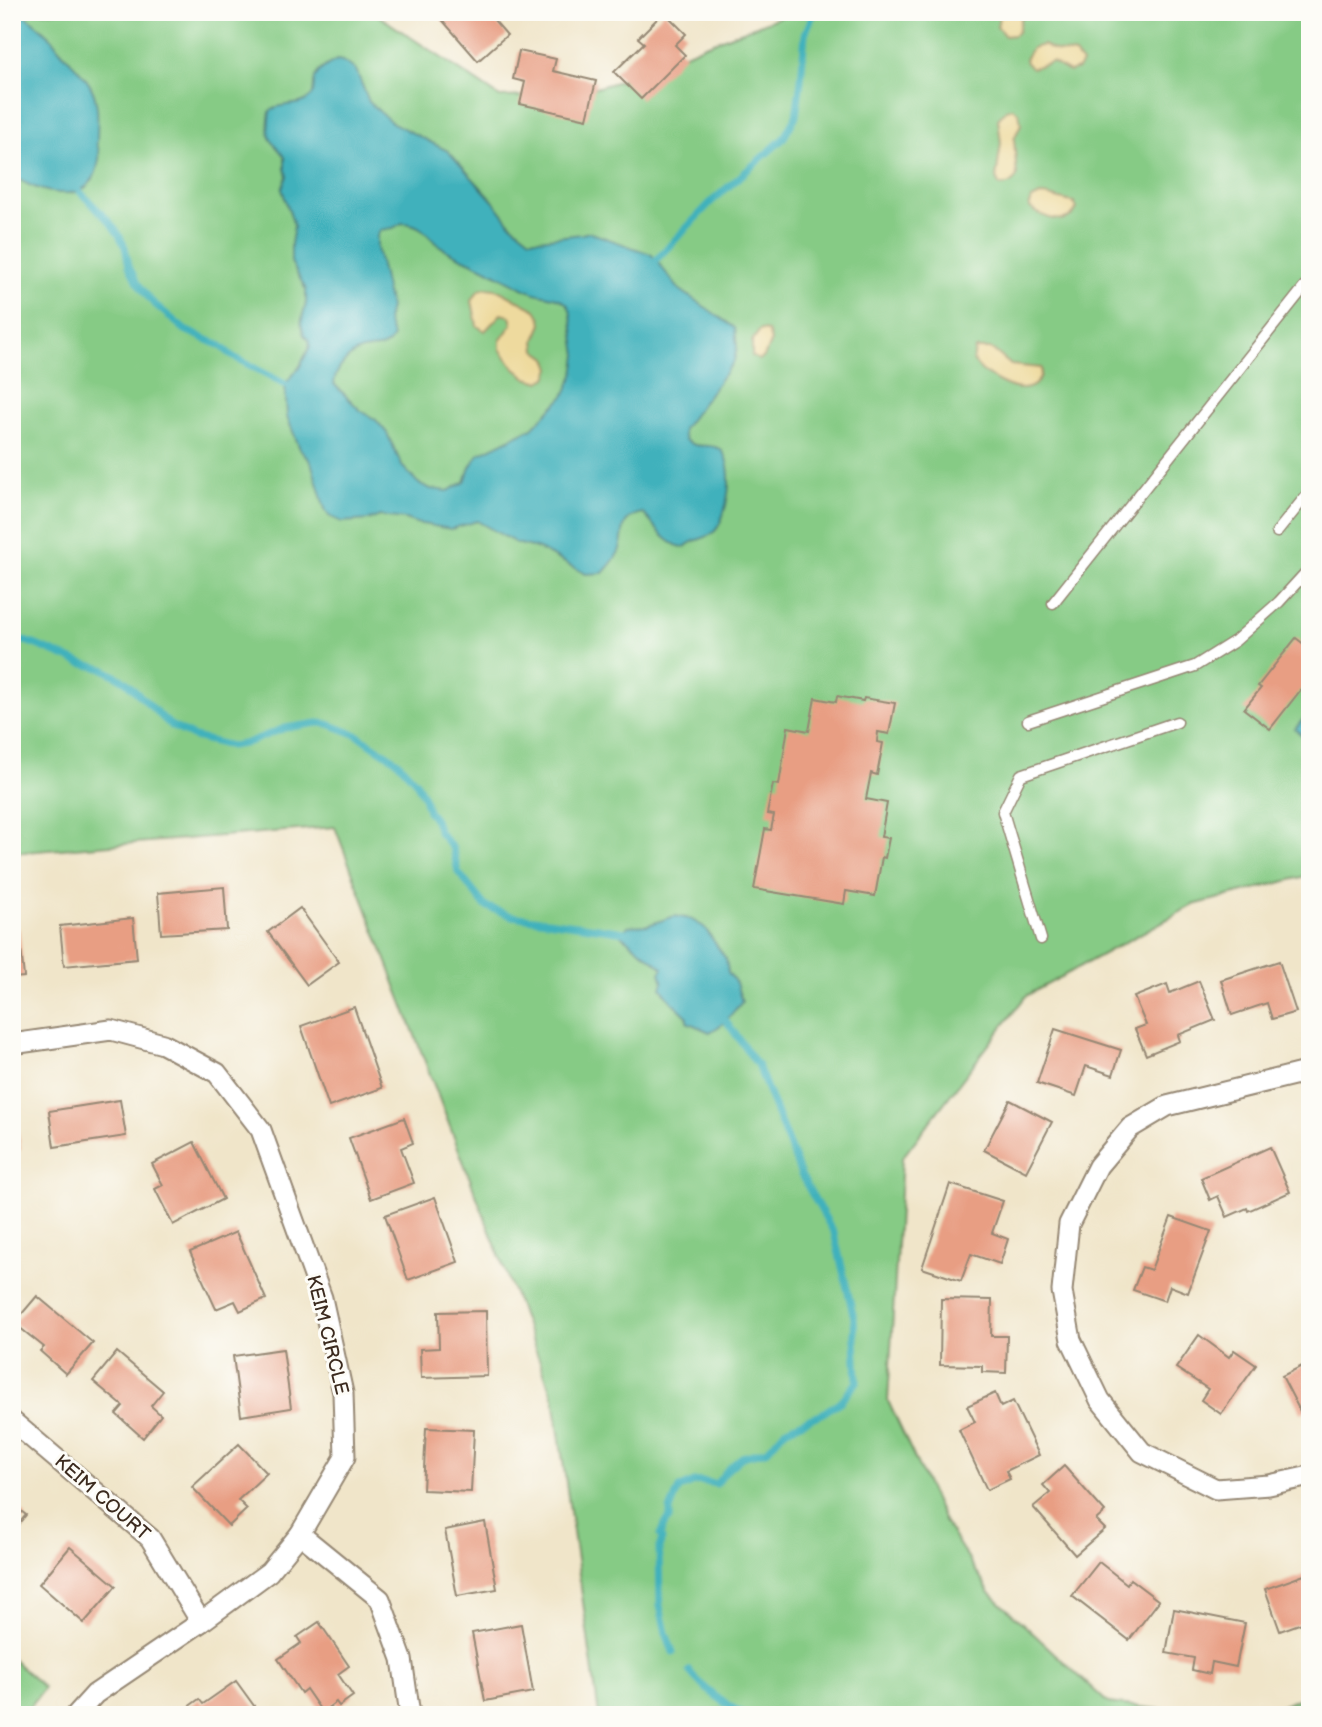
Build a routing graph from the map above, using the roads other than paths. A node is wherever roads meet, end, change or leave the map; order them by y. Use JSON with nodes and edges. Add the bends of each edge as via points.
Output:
{"nodes":[{"id":1,"x":1310,"y":280,"type":"edge"},
{"id":2,"x":1310,"y":491,"type":"edge"},
{"id":3,"x":1276,"y":532,"type":"dead end"},
{"id":4,"x":1310,"y":568,"type":"edge"},
{"id":5,"x":1052,"y":603,"type":"dead end"},
{"id":6,"x":1028,"y":721,"type":"dead end"},
{"id":7,"x":1177,"y":722,"type":"dead end"},
{"id":8,"x":1041,"y":939,"type":"dead end"},
{"id":9,"x":12,"y":1044,"type":"edge"},
{"id":10,"x":1310,"y":1072,"type":"edge"},
{"id":11,"x":12,"y":1421,"type":"edge"},
{"id":12,"x":1310,"y":1476,"type":"edge"},
{"id":13,"x":300,"y":1534,"type":"junction"},
{"id":14,"x":201,"y":1622,"type":"junction"},
{"id":15,"x":76,"y":1715,"type":"edge"},
{"id":16,"x":410,"y":1715,"type":"edge"}],
"edges":[{"from":1,"to":5,"type":"lane"},
{"from":2,"to":3,"type":"lane"},
{"from":4,"to":6,"type":"lane","via":[[1235,641],[1195,666]]},
{"from":7,"to":8,"type":"lane","via":[[1021,775],[1003,812]]},
{"from":9,"to":13,"type":"street","name":"KEIM CIRCLE","via":[[111,1030],[163,1044],[217,1073],[261,1130],[322,1298],[343,1393],[345,1457]]},
{"from":10,"to":12,"type":"street","via":[[1167,1106],[1130,1128],[1098,1167],[1069,1224],[1062,1291],[1072,1340],[1100,1400],[1142,1452],[1216,1489]]},
{"from":11,"to":14,"type":"street","name":"KEIM COURT","via":[[150,1538]]},
{"from":13,"to":14,"type":"street","name":"KEIM CIRCLE","via":[[269,1572]]},
{"from":13,"to":16,"type":"street","via":[[380,1599],[402,1659]]},
{"from":14,"to":15,"type":"street","name":"KEIM CIRCLE","via":[[95,1694]]}]}
